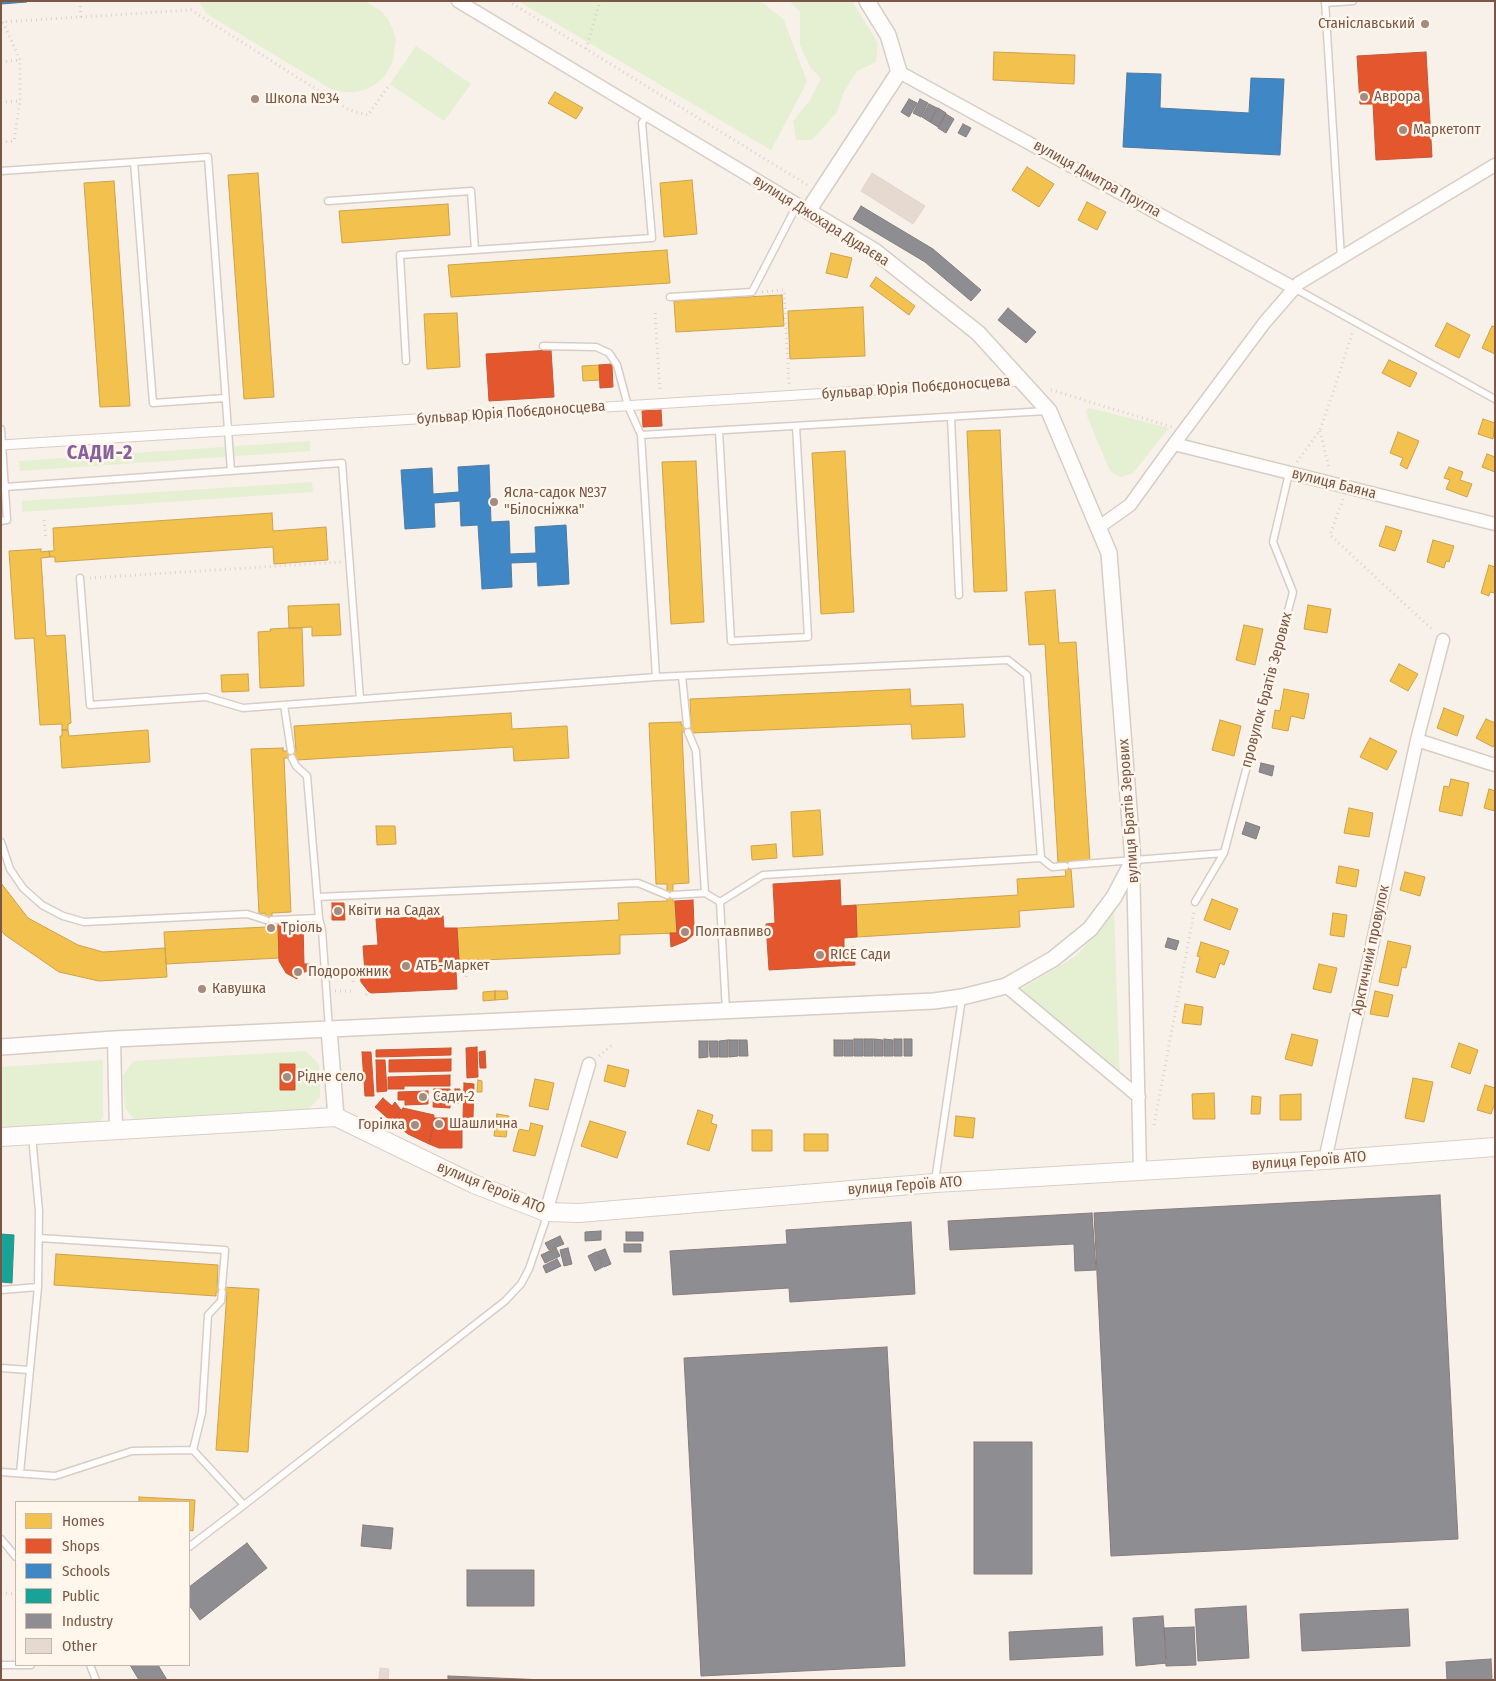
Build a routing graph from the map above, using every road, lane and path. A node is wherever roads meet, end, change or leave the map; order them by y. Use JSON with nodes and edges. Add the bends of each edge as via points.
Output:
{"nodes":[{"id":1,"x":80,"y":1,"type":"edge"},
{"id":2,"x":458,"y":1,"type":"edge"},
{"id":3,"x":508,"y":1,"type":"edge"},
{"id":4,"x":600,"y":1,"type":"edge"},
{"id":5,"x":867,"y":1,"type":"edge"},
{"id":6,"x":1353,"y":1,"type":"edge"},
{"id":7,"x":1325,"y":2,"type":"edge"},
{"id":8,"x":81,"y":17,"type":"junction"},
{"id":9,"x":2,"y":22,"type":"edge"},
{"id":10,"x":586,"y":49,"type":"junction"},
{"id":11,"x":20,"y":60,"type":"junction"},
{"id":12,"x":1,"y":62,"type":"edge"},
{"id":13,"x":900,"y":72,"type":"junction"},
{"id":14,"x":390,"y":84,"type":"dead end"},
{"id":15,"x":20,"y":101,"type":"junction"},
{"id":16,"x":1,"y":102,"type":"edge"},
{"id":17,"x":647,"y":114,"type":"junction"},
{"id":18,"x":1,"y":142,"type":"edge"},
{"id":19,"x":134,"y":162,"type":"junction"},
{"id":20,"x":1495,"y":165,"type":"edge"},
{"id":21,"x":1,"y":171,"type":"edge"},
{"id":22,"x":820,"y":193,"type":"junction"},
{"id":23,"x":328,"y":201,"type":"dead end"},
{"id":24,"x":803,"y":208,"type":"junction"},
{"id":25,"x":476,"y":250,"type":"junction"},
{"id":26,"x":1341,"y":258,"type":"junction"},
{"id":27,"x":1294,"y":288,"type":"junction"},
{"id":28,"x":752,"y":292,"type":"junction"},
{"id":29,"x":670,"y":296,"type":"dead end"},
{"id":30,"x":655,"y":313,"type":"dead end"},
{"id":31,"x":1355,"y":322,"type":"junction"},
{"id":32,"x":543,"y":346,"type":"dead end"},
{"id":33,"x":406,"y":361,"type":"dead end"},
{"id":34,"x":1022,"y":382,"type":"junction"},
{"id":35,"x":1049,"y":390,"type":"dead end"},
{"id":36,"x":790,"y":396,"type":"junction"},
{"id":37,"x":225,"y":398,"type":"junction"},
{"id":38,"x":1495,"y":399,"type":"edge"},
{"id":39,"x":661,"y":404,"type":"junction"},
{"id":40,"x":628,"y":406,"type":"junction"},
{"id":41,"x":1049,"y":411,"type":"junction"},
{"id":42,"x":951,"y":417,"type":"junction"},
{"id":43,"x":796,"y":426,"type":"junction"},
{"id":44,"x":1,"y":429,"type":"edge"},
{"id":45,"x":1184,"y":430,"type":"junction"},
{"id":46,"x":1320,"y":430,"type":"junction"},
{"id":47,"x":228,"y":431,"type":"junction"},
{"id":48,"x":720,"y":431,"type":"junction"},
{"id":49,"x":641,"y":436,"type":"junction"},
{"id":50,"x":1174,"y":444,"type":"junction"},
{"id":51,"x":2,"y":445,"type":"edge"},
{"id":52,"x":1289,"y":459,"type":"dead end"},
{"id":53,"x":1298,"y":461,"type":"junction"},
{"id":54,"x":1306,"y":463,"type":"dead end"},
{"id":55,"x":1321,"y":467,"type":"dead end"},
{"id":56,"x":231,"y":471,"type":"junction"},
{"id":57,"x":1289,"y":473,"type":"junction"},
{"id":58,"x":5,"y":487,"type":"junction"},
{"id":59,"x":1347,"y":487,"type":"junction"},
{"id":60,"x":44,"y":520,"type":"dead end"},
{"id":61,"x":1,"y":521,"type":"edge"},
{"id":62,"x":1495,"y":524,"type":"edge"},
{"id":63,"x":1099,"y":527,"type":"junction"},
{"id":64,"x":46,"y":540,"type":"dead end"},
{"id":65,"x":350,"y":562,"type":"junction"},
{"id":66,"x":80,"y":578,"type":"joint"},
{"id":67,"x":959,"y":595,"type":"dead end"},
{"id":68,"x":1443,"y":640,"type":"joint"},
{"id":69,"x":682,"y":676,"type":"junction"},
{"id":70,"x":656,"y":677,"type":"junction"},
{"id":71,"x":360,"y":699,"type":"junction"},
{"id":72,"x":284,"y":705,"type":"junction"},
{"id":73,"x":1417,"y":740,"type":"junction"},
{"id":74,"x":1495,"y":765,"type":"edge"},
{"id":75,"x":1,"y":842,"type":"edge"},
{"id":76,"x":1224,"y":853,"type":"junction"},
{"id":77,"x":1041,"y":858,"type":"junction"},
{"id":78,"x":1133,"y":861,"type":"junction"},
{"id":79,"x":705,"y":894,"type":"junction"},
{"id":80,"x":317,"y":897,"type":"junction"},
{"id":81,"x":720,"y":902,"type":"junction"},
{"id":82,"x":1195,"y":902,"type":"joint"},
{"id":83,"x":319,"y":918,"type":"junction"},
{"id":84,"x":471,"y":960,"type":"dead end"},
{"id":85,"x":353,"y":976,"type":"dead end"},
{"id":86,"x":466,"y":977,"type":"dead end"},
{"id":87,"x":354,"y":983,"type":"dead end"},
{"id":88,"x":1006,"y":986,"type":"junction"},
{"id":89,"x":354,"y":991,"type":"dead end"},
{"id":90,"x":327,"y":992,"type":"junction"},
{"id":91,"x":962,"y":997,"type":"junction"},
{"id":92,"x":726,"y":1010,"type":"junction"},
{"id":93,"x":329,"y":1029,"type":"junction"},
{"id":94,"x":114,"y":1039,"type":"junction"},
{"id":95,"x":1,"y":1047,"type":"edge"},
{"id":96,"x":589,"y":1064,"type":"dead end"},
{"id":97,"x":1139,"y":1096,"type":"junction"},
{"id":98,"x":336,"y":1117,"type":"junction"},
{"id":99,"x":116,"y":1130,"type":"junction"},
{"id":100,"x":32,"y":1135,"type":"junction"},
{"id":101,"x":1,"y":1137,"type":"edge"},
{"id":102,"x":1139,"y":1140,"type":"junction"},
{"id":103,"x":1495,"y":1147,"type":"edge"},
{"id":104,"x":1325,"y":1160,"type":"junction"},
{"id":105,"x":1140,"y":1171,"type":"junction"},
{"id":106,"x":935,"y":1183,"type":"junction"},
{"id":107,"x":546,"y":1212,"type":"junction"},
{"id":108,"x":39,"y":1238,"type":"junction"},
{"id":109,"x":38,"y":1287,"type":"junction"},
{"id":110,"x":1,"y":1290,"type":"edge"},
{"id":111,"x":1,"y":1368,"type":"edge"},
{"id":112,"x":29,"y":1370,"type":"junction"},
{"id":113,"x":194,"y":1450,"type":"junction"},
{"id":114,"x":1,"y":1472,"type":"edge"},
{"id":115,"x":20,"y":1473,"type":"junction"},
{"id":116,"x":244,"y":1505,"type":"junction"},
{"id":117,"x":1,"y":1539,"type":"edge"},
{"id":118,"x":190,"y":1546,"type":"edge"},
{"id":119,"x":15,"y":1557,"type":"edge"},
{"id":120,"x":1,"y":1593,"type":"edge"},
{"id":121,"x":15,"y":1594,"type":"edge"},
{"id":122,"x":1,"y":1665,"type":"edge"},
{"id":123,"x":15,"y":1665,"type":"edge"},
{"id":124,"x":90,"y":1666,"type":"edge"},
{"id":125,"x":96,"y":1680,"type":"edge"}],
"edges":[{"from":1,"to":8,"type":"path"},
{"from":2,"to":17,"type":"street","name":"вулиця Джохара Дудаєва"},
{"from":3,"to":10,"type":"path"},
{"from":4,"to":10,"type":"path"},
{"from":5,"to":13,"type":"street","via":[[888,35]]},
{"from":6,"to":7,"type":"lane"},
{"from":7,"to":26,"type":"lane"},
{"from":8,"to":9,"type":"path"},
{"from":8,"to":14,"type":"path","via":[[191,10],[349,110],[368,115]]},
{"from":9,"to":11,"type":"path"},
{"from":10,"to":22,"type":"path"},
{"from":11,"to":12,"type":"path"},
{"from":11,"to":15,"type":"path"},
{"from":13,"to":22,"type":"street"},
{"from":13,"to":27,"type":"street","name":"вулиця Дмитра Пругла"},
{"from":15,"to":16,"type":"path"},
{"from":15,"to":18,"type":"path","via":[[14,141]]},
{"from":17,"to":24,"type":"street","name":"вулиця Джохара Дудаєва"},
{"from":17,"to":25,"type":"lane","via":[[642,123],[652,238]]},
{"from":19,"to":21,"type":"lane"},
{"from":19,"to":37,"type":"lane","via":[[153,403]]},
{"from":19,"to":37,"type":"lane","via":[[208,156]]},
{"from":20,"to":26,"type":"street"},
{"from":22,"to":24,"type":"street"},
{"from":23,"to":25,"type":"lane","via":[[472,191]]},
{"from":24,"to":28,"type":"lane"},
{"from":24,"to":34,"type":"street","name":"вулиця Джохара Дудаєва","via":[[876,252],[978,333]]},
{"from":25,"to":33,"type":"lane","via":[[400,255]]},
{"from":26,"to":27,"type":"street"},
{"from":27,"to":31,"type":"lane"},
{"from":27,"to":45,"type":"street"},
{"from":28,"to":29,"type":"lane"},
{"from":28,"to":36,"type":"path","via":[[784,290]]},
{"from":30,"to":39,"type":"path"},
{"from":31,"to":38,"type":"lane"},
{"from":31,"to":46,"type":"path"},
{"from":32,"to":40,"type":"lane","via":[[596,347],[609,353],[617,365]]},
{"from":34,"to":36,"type":"street","name":"бульвар Юрія Побєдоносцева"},
{"from":34,"to":41,"type":"street","name":"вулиця Джохара Дудаєва"},
{"from":35,"to":45,"type":"path"},
{"from":36,"to":39,"type":"street","name":"бульвар Юрія Побєдоносцева"},
{"from":37,"to":47,"type":"lane"},
{"from":39,"to":40,"type":"street","name":"бульвар Юрія Побєдоносцева"},
{"from":40,"to":47,"type":"street","name":"бульвар Юрія Побєдоносцева"},
{"from":40,"to":49,"type":"lane"},
{"from":41,"to":42,"type":"lane"},
{"from":41,"to":63,"type":"street","name":"вулиця Джохара Дудаєва"},
{"from":42,"to":43,"type":"lane"},
{"from":42,"to":67,"type":"lane"},
{"from":43,"to":48,"type":"lane"},
{"from":43,"to":48,"type":"lane","via":[[808,638],[731,641]]},
{"from":44,"to":51,"type":"lane"},
{"from":45,"to":50,"type":"street"},
{"from":46,"to":53,"type":"path"},
{"from":46,"to":55,"type":"path","via":[[1329,469]]},
{"from":47,"to":51,"type":"street","name":"бульвар Юрія Побєдоносцева"},
{"from":47,"to":56,"type":"lane"},
{"from":48,"to":49,"type":"lane"},
{"from":49,"to":70,"type":"lane"},
{"from":50,"to":57,"type":"street","name":"вулиця Баяна"},
{"from":50,"to":63,"type":"street","via":[[1130,505]]},
{"from":51,"to":58,"type":"lane"},
{"from":52,"to":53,"type":"path"},
{"from":53,"to":54,"type":"path"},
{"from":53,"to":57,"type":"path"},
{"from":56,"to":58,"type":"lane"},
{"from":56,"to":65,"type":"lane","via":[[342,463]]},
{"from":57,"to":59,"type":"street","name":"вулиця Баяна"},
{"from":57,"to":76,"type":"lane","name":"провулок Братів Зерових","via":[[1273,542],[1293,592]]},
{"from":58,"to":61,"type":"lane","via":[[7,520]]},
{"from":59,"to":62,"type":"street","name":"вулиця Баяна"},
{"from":59,"to":68,"type":"path","via":[[1330,535]]},
{"from":60,"to":64,"type":"path"},
{"from":63,"to":78,"type":"street","name":"вулиця Братів Зерових","via":[[1109,552]]},
{"from":65,"to":66,"type":"path"},
{"from":65,"to":71,"type":"lane"},
{"from":66,"to":72,"type":"lane","via":[[90,705],[206,697],[243,708]]},
{"from":68,"to":73,"type":"street","name":"Арктичний провулок"},
{"from":69,"to":70,"type":"lane"},
{"from":69,"to":77,"type":"lane","via":[[1008,660],[1027,675]]},
{"from":69,"to":79,"type":"lane","via":[[688,728],[696,751]]},
{"from":70,"to":71,"type":"lane"},
{"from":71,"to":72,"type":"lane"},
{"from":72,"to":80,"type":"lane","via":[[292,754],[296,766],[307,776]]},
{"from":73,"to":74,"type":"street"},
{"from":73,"to":104,"type":"street","name":"Арктичний провулок"},
{"from":75,"to":83,"type":"lane","via":[[10,869],[23,888],[42,905],[84,922],[247,914],[269,920]]},
{"from":76,"to":78,"type":"lane"},
{"from":76,"to":82,"type":"lane","name":"провулок Братів Зерових"},
{"from":77,"to":78,"type":"lane","via":[[1052,867]]},
{"from":77,"to":81,"type":"lane","via":[[763,875]]},
{"from":78,"to":88,"type":"street","via":[[1114,897],[1090,929],[1054,959]]},
{"from":78,"to":97,"type":"street","name":"вулиця Братів Зерових"},
{"from":79,"to":80,"type":"lane","via":[[670,895],[638,883]]},
{"from":79,"to":81,"type":"lane"},
{"from":80,"to":83,"type":"lane"},
{"from":81,"to":92,"type":"lane"},
{"from":82,"to":102,"type":"path","via":[[1152,1137]]},
{"from":83,"to":90,"type":"lane"},
{"from":84,"to":86,"type":"path"},
{"from":85,"to":87,"type":"path"},
{"from":88,"to":91,"type":"street"},
{"from":88,"to":97,"type":"street"},
{"from":89,"to":90,"type":"path"},
{"from":90,"to":93,"type":"lane"},
{"from":91,"to":92,"type":"street"},
{"from":91,"to":106,"type":"lane"},
{"from":92,"to":93,"type":"street"},
{"from":93,"to":94,"type":"street"},
{"from":93,"to":98,"type":"street"},
{"from":94,"to":95,"type":"street"},
{"from":94,"to":99,"type":"street"},
{"from":96,"to":107,"type":"street"},
{"from":97,"to":102,"type":"street","name":"вулиця Братів Зерових"},
{"from":98,"to":99,"type":"main road","name":"вулиця Героїв АТО"},
{"from":98,"to":107,"type":"main road","name":"вулиця Героїв АТО","via":[[474,1184]]},
{"from":99,"to":100,"type":"main road","name":"вулиця Героїв АТО"},
{"from":100,"to":101,"type":"main road","name":"вулиця Героїв АТО"},
{"from":100,"to":108,"type":"lane"},
{"from":102,"to":105,"type":"street","name":"вулиця Братів Зерових"},
{"from":103,"to":104,"type":"main road","name":"вулиця Героїв АТО"},
{"from":104,"to":105,"type":"main road","name":"вулиця Героїв АТО"},
{"from":105,"to":106,"type":"main road","name":"вулиця Героїв АТО"},
{"from":106,"to":107,"type":"main road","name":"вулиця Героїв АТО","via":[[579,1213]]},
{"from":107,"to":116,"type":"lane","via":[[529,1270],[505,1301]]},
{"from":108,"to":109,"type":"lane"},
{"from":108,"to":113,"type":"lane","via":[[225,1250],[221,1301],[208,1315],[202,1413]]},
{"from":109,"to":110,"type":"lane"},
{"from":109,"to":112,"type":"lane"},
{"from":111,"to":112,"type":"lane"},
{"from":112,"to":115,"type":"lane"},
{"from":113,"to":115,"type":"lane","via":[[132,1451],[56,1476]]},
{"from":113,"to":116,"type":"lane"},
{"from":114,"to":115,"type":"lane"},
{"from":116,"to":118,"type":"lane"},
{"from":117,"to":119,"type":"lane"},
{"from":120,"to":121,"type":"path"},
{"from":122,"to":123,"type":"lane"},
{"from":124,"to":125,"type":"lane"}]}
